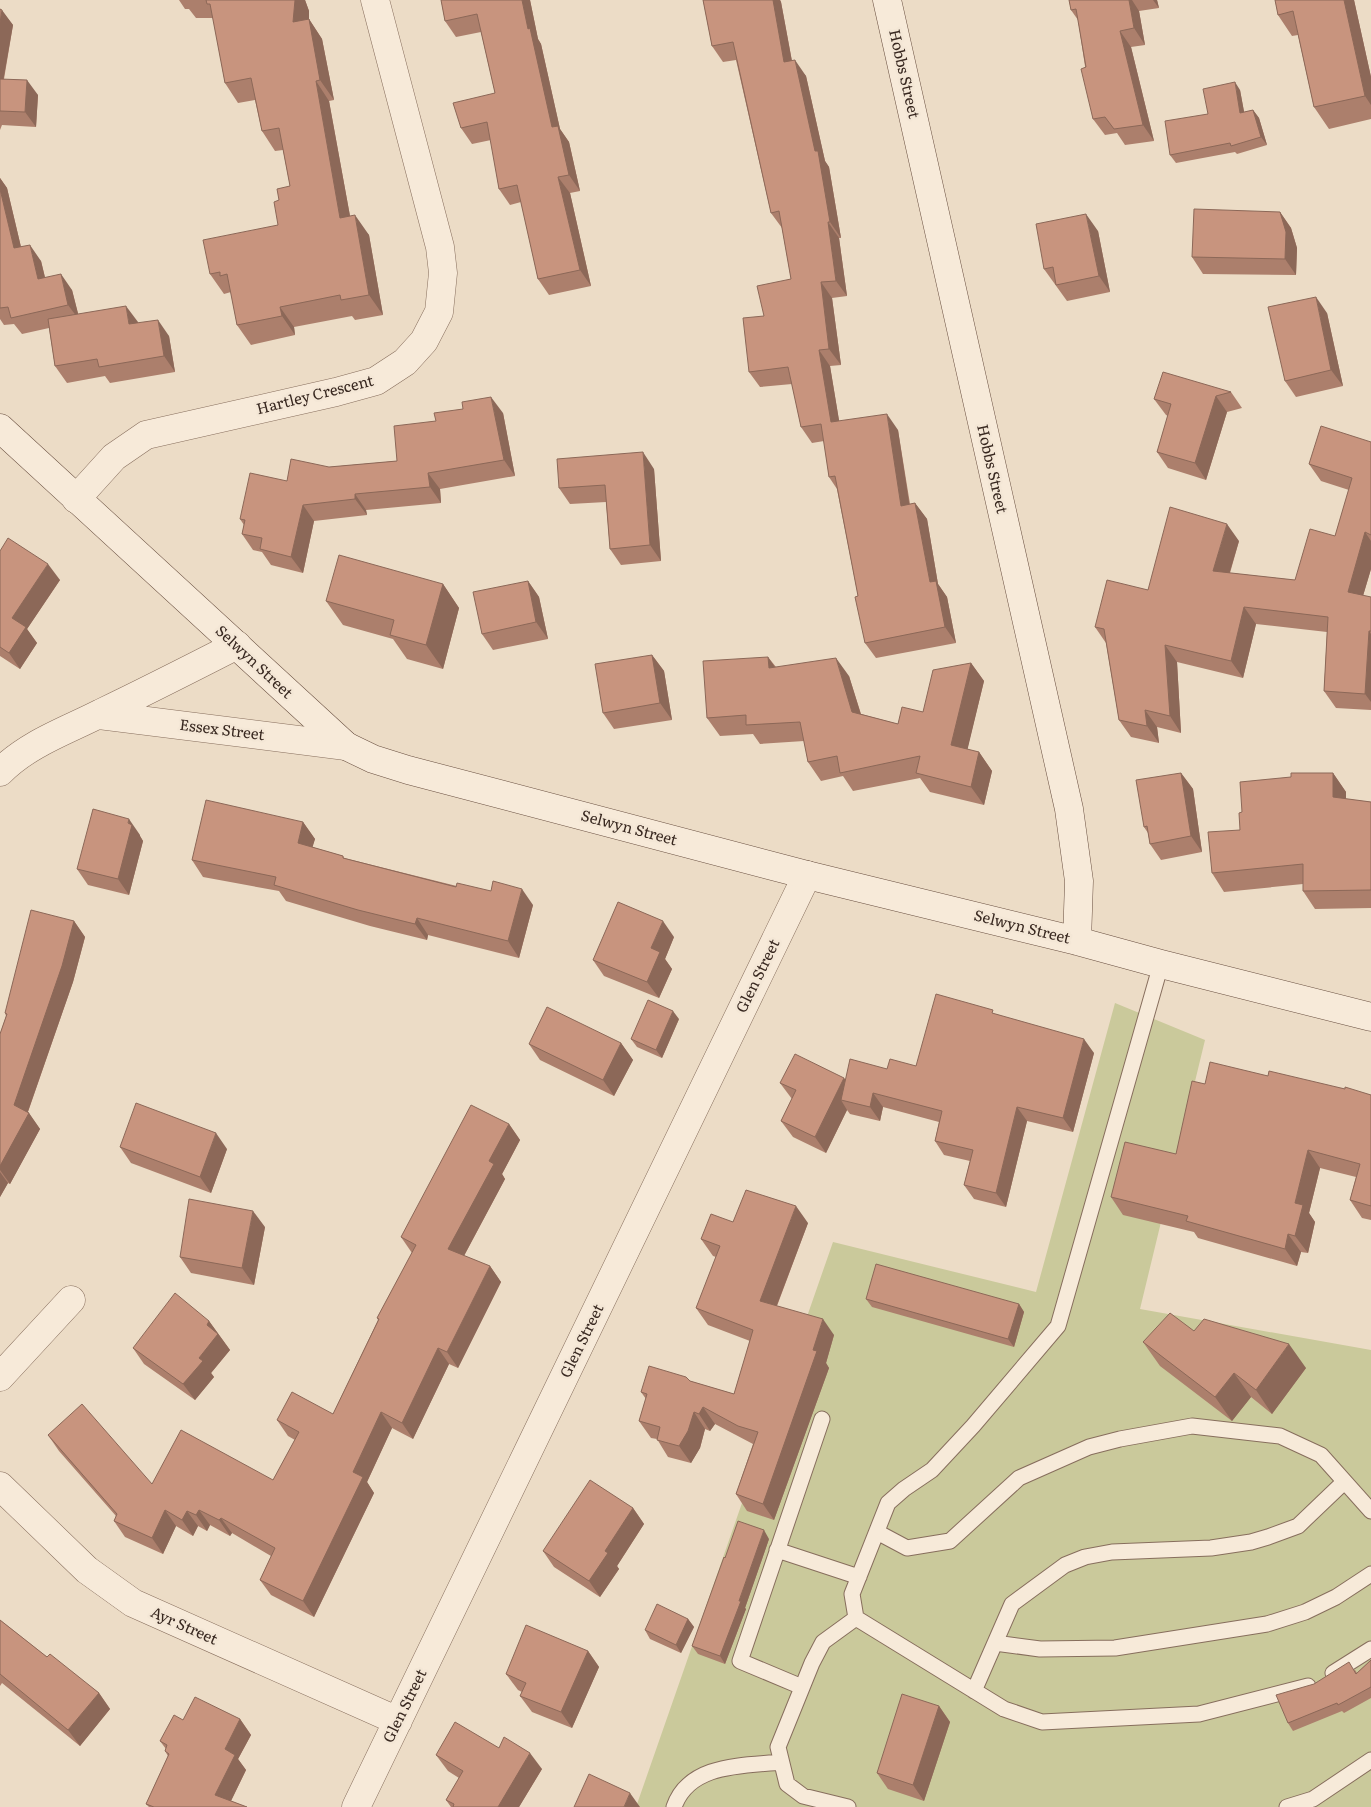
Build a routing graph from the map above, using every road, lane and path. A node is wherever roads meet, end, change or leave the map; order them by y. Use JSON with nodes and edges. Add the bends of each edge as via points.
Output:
{"nodes":[{"id":1,"x":375,"y":0,"type":"edge"},
{"id":2,"x":887,"y":0,"type":"edge"},
{"id":3,"x":0,"y":428,"type":"edge"},
{"id":4,"x":76,"y":499,"type":"junction"},
{"id":5,"x":237,"y":645,"type":"junction"},
{"id":6,"x":99,"y":715,"type":"junction"},
{"id":7,"x":346,"y":746,"type":"junction"},
{"id":8,"x":0,"y":772,"type":"edge"},
{"id":9,"x":807,"y":875,"type":"junction"},
{"id":10,"x":1077,"y":941,"type":"junction"},
{"id":11,"x":1161,"y":964,"type":"junction"},
{"id":12,"x":1371,"y":1017,"type":"edge"},
{"id":13,"x":71,"y":1300,"type":"dead end"},
{"id":14,"x":0,"y":1378,"type":"edge"},
{"id":15,"x":822,"y":1419,"type":"dead end"},
{"id":16,"x":1344,"y":1482,"type":"junction"},
{"id":17,"x":0,"y":1486,"type":"edge"},
{"id":18,"x":1371,"y":1511,"type":"edge"},
{"id":19,"x":877,"y":1532,"type":"junction"},
{"id":20,"x":778,"y":1550,"type":"junction"},
{"id":21,"x":1371,"y":1574,"type":"edge"},
{"id":22,"x":859,"y":1577,"type":"junction"},
{"id":23,"x":856,"y":1618,"type":"junction"},
{"id":24,"x":995,"y":1643,"type":"junction"},
{"id":25,"x":1371,"y":1649,"type":"edge"},
{"id":26,"x":802,"y":1687,"type":"junction"},
{"id":27,"x":974,"y":1691,"type":"junction"},
{"id":28,"x":398,"y":1721,"type":"junction"},
{"id":29,"x":1371,"y":1760,"type":"edge"},
{"id":30,"x":782,"y":1762,"type":"junction"},
{"id":31,"x":356,"y":1807,"type":"edge"},
{"id":32,"x":674,"y":1807,"type":"edge"},
{"id":33,"x":848,"y":1807,"type":"edge"},
{"id":34,"x":1287,"y":1807,"type":"edge"}],
"edges":[{"from":1,"to":4,"type":"street","name":"Hartley Crescent","via":[[444,273],[439,312],[424,341],[405,362],[376,381],[146,436],[114,457]]},
{"from":2,"to":10,"type":"street","name":"Hobbs Street","via":[[1069,810],[1080,881]]},
{"from":3,"to":4,"type":"street","name":"Selwyn Street"},
{"from":4,"to":5,"type":"street","name":"Selwyn Street"},
{"from":5,"to":6,"type":"street"},
{"from":5,"to":7,"type":"street","name":"Selwyn Street"},
{"from":6,"to":7,"type":"street","name":"Essex Street"},
{"from":6,"to":8,"type":"street","via":[[41,741]]},
{"from":7,"to":9,"type":"street","name":"Selwyn Street","via":[[408,770]]},
{"from":9,"to":10,"type":"street","name":"Selwyn Street"},
{"from":9,"to":28,"type":"street","name":"Glen Street"},
{"from":10,"to":11,"type":"street","name":"Selwyn Street"},
{"from":11,"to":12,"type":"street","name":"Selwyn Street"},
{"from":11,"to":19,"type":"lane","via":[[1058,1326],[932,1470],[888,1503]]},
{"from":13,"to":14,"type":"street"},
{"from":15,"to":20,"type":"lane"},
{"from":16,"to":18,"type":"lane"},
{"from":16,"to":19,"type":"lane","via":[[1320,1455],[1280,1436],[1192,1426],[1089,1447],[1019,1478],[950,1541],[907,1548]]},
{"from":16,"to":24,"type":"lane","via":[[1298,1526],[1268,1537],[1210,1548],[1112,1552],[1065,1565],[1012,1604]]},
{"from":17,"to":28,"type":"street","name":"Ayr Street","via":[[87,1570],[133,1603]]},
{"from":19,"to":22,"type":"lane"},
{"from":20,"to":22,"type":"lane"},
{"from":20,"to":26,"type":"lane","via":[[740,1661]]},
{"from":21,"to":24,"type":"lane","via":[[1305,1612],[1266,1624],[1115,1648],[1040,1649]]},
{"from":22,"to":23,"type":"lane","via":[[852,1594]]},
{"from":23,"to":26,"type":"lane","via":[[823,1642]]},
{"from":23,"to":27,"type":"lane"},
{"from":24,"to":27,"type":"lane"},
{"from":25,"to":27,"type":"lane","via":[[1314,1684],[1199,1714],[1042,1722],[1004,1709]]},
{"from":26,"to":30,"type":"lane","via":[[778,1746]]},
{"from":28,"to":31,"type":"street","name":"Glen Street"},
{"from":29,"to":34,"type":"lane","via":[[1313,1799]]},
{"from":30,"to":32,"type":"lane","via":[[720,1768],[683,1789]]},
{"from":30,"to":33,"type":"lane","via":[[787,1784],[803,1796]]}]}
